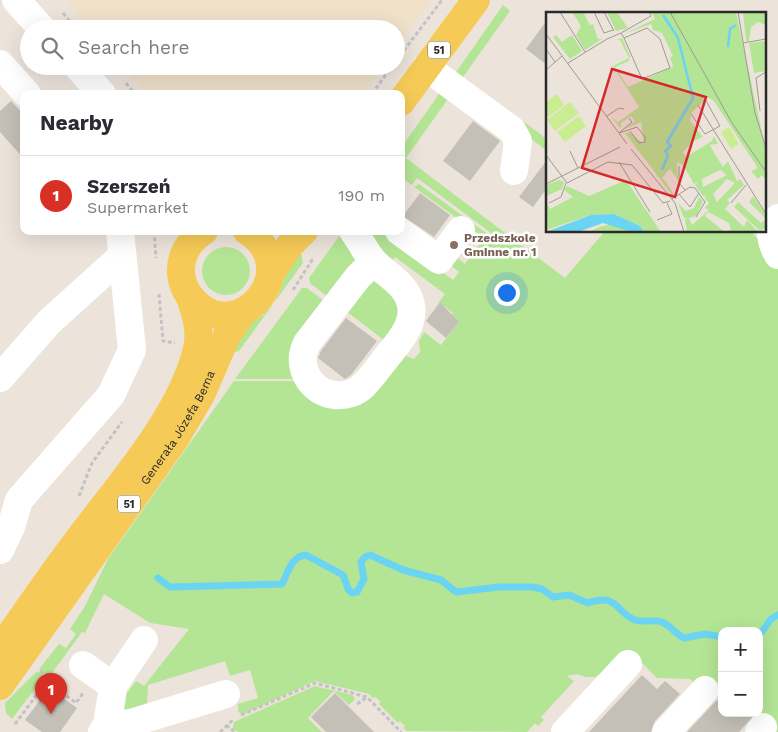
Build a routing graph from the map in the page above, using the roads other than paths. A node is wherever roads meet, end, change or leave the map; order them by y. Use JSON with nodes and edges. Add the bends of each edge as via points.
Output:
{"nodes":[{"id":1,"x":16,"y":0,"type":"edge"},
{"id":2,"x":476,"y":0,"type":"edge"},
{"id":3,"x":34,"y":20,"type":"edge"},
{"id":4,"x":0,"y":64,"type":"edge"},
{"id":5,"x":426,"y":67,"type":"junction"},
{"id":6,"x":85,"y":75,"type":"edge"},
{"id":7,"x":23,"y":90,"type":"edge"},
{"id":8,"x":98,"y":90,"type":"edge"},
{"id":9,"x":405,"y":96,"type":"edge"},
{"id":10,"x":514,"y":172,"type":"dead end"},
{"id":11,"x":778,"y":218,"type":"edge"},
{"id":12,"x":461,"y":230,"type":"dead end"},
{"id":13,"x":252,"y":235,"type":"edge"},
{"id":14,"x":300,"y":235,"type":"edge"},
{"id":15,"x":356,"y":235,"type":"edge"},
{"id":16,"x":405,"y":235,"type":"edge"},
{"id":17,"x":192,"y":237,"type":"edge"},
{"id":18,"x":121,"y":244,"type":"edge"},
{"id":19,"x":778,"y":255,"type":"edge"},
{"id":20,"x":373,"y":262,"type":"junction"},
{"id":21,"x":270,"y":274,"type":"junction"},
{"id":22,"x":190,"y":297,"type":"junction"},
{"id":23,"x":243,"y":312,"type":"junction"},
{"id":24,"x":0,"y":378,"type":"edge"},
{"id":25,"x":0,"y":550,"type":"edge"},
{"id":26,"x":144,"y":640,"type":"dead end"},
{"id":27,"x":0,"y":649,"type":"edge"},
{"id":28,"x":628,"y":664,"type":"dead end"},
{"id":29,"x":0,"y":686,"type":"edge"},
{"id":30,"x":705,"y":690,"type":"dead end"},
{"id":31,"x":226,"y":694,"type":"dead end"},
{"id":32,"x":104,"y":729,"type":"edge"},
{"id":33,"x":565,"y":732,"type":"edge"},
{"id":34,"x":666,"y":732,"type":"edge"}],
"edges":[{"from":1,"to":3,"type":"street"},
{"from":2,"to":5,"type":"main road","number":"51"},
{"from":4,"to":7,"type":"street"},
{"from":5,"to":9,"type":"main road","number":"51"},
{"from":5,"to":10,"type":"street","via":[[512,130],[518,141]]},
{"from":6,"to":8,"type":"street"},
{"from":11,"to":19,"type":"street","via":[[773,222],[770,233]]},
{"from":12,"to":16,"type":"street","via":[[439,260]]},
{"from":13,"to":21,"type":"main road","via":[[267,253]]},
{"from":14,"to":21,"type":"main road","number":"51"},
{"from":15,"to":20,"type":"street"},
{"from":17,"to":22,"type":"main road","number":"51","via":[[181,272]]},
{"from":18,"to":24,"type":"street"},
{"from":18,"to":25,"type":"street","via":[[132,350],[111,395],[19,500]]},
{"from":20,"to":20,"type":"street","via":[[408,295],[411,306],[409,326],[364,386],[346,395],[328,394],[308,378],[302,361],[303,351],[347,291]]},
{"from":21,"to":23,"type":"main road","number":"51","via":[[262,296]]},
{"from":22,"to":23,"type":"main road","via":[[211,313],[230,315]]},
{"from":22,"to":27,"type":"main road","name":"Generała Józefa Bema","number":"51","via":[[197,321],[197,349],[173,405],[132,469]]},
{"from":23,"to":29,"type":"main road","name":"Generała Józefa Bema","number":"51","via":[[227,335],[201,395],[175,439]]},
{"from":26,"to":32,"type":"street","via":[[97,675]]},
{"from":28,"to":33,"type":"street"},
{"from":30,"to":34,"type":"street"},
{"from":31,"to":32,"type":"street"}]}
